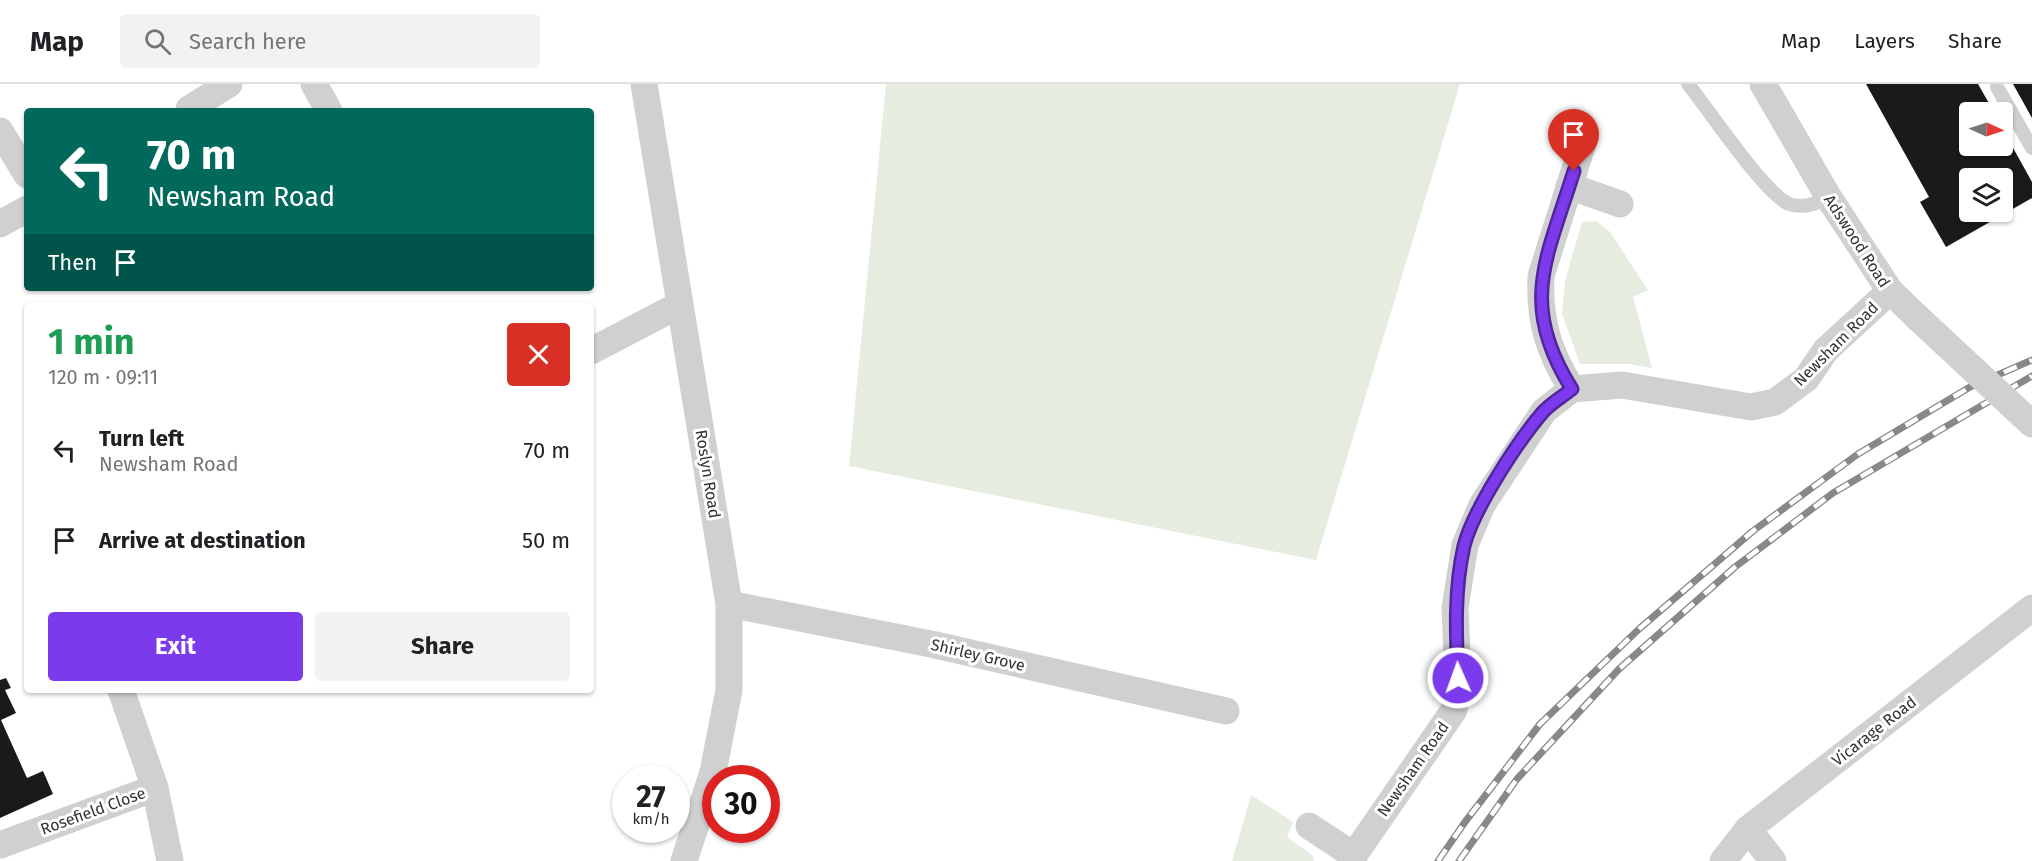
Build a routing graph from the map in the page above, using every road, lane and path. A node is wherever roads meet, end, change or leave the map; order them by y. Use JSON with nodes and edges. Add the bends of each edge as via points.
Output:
{"nodes":[{"id":1,"x":229,"y":84,"type":"edge"},
{"id":2,"x":314,"y":84,"type":"edge"},
{"id":3,"x":644,"y":84,"type":"edge"},
{"id":4,"x":1688,"y":84,"type":"edge"},
{"id":5,"x":1763,"y":84,"type":"edge"},
{"id":6,"x":1997,"y":87,"type":"dead end"},
{"id":7,"x":189,"y":108,"type":"dead end"},
{"id":8,"x":328,"y":108,"type":"edge"},
{"id":9,"x":0,"y":132,"type":"edge"},
{"id":10,"x":1584,"y":140,"type":"dead end"},
{"id":11,"x":2032,"y":148,"type":"edge"},
{"id":12,"x":24,"y":170,"type":"edge"},
{"id":13,"x":1569,"y":186,"type":"junction"},
{"id":14,"x":1829,"y":198,"type":"junction"},
{"id":15,"x":1620,"y":204,"type":"dead end"},
{"id":16,"x":24,"y":211,"type":"edge"},
{"id":17,"x":0,"y":224,"type":"edge"},
{"id":18,"x":1890,"y":291,"type":"junction"},
{"id":19,"x":679,"y":305,"type":"junction"},
{"id":20,"x":594,"y":349,"type":"edge"},
{"id":21,"x":1572,"y":389,"type":"junction"},
{"id":22,"x":2032,"y":424,"type":"edge"},
{"id":23,"x":729,"y":604,"type":"junction"},
{"id":24,"x":2032,"y":608,"type":"edge"},
{"id":25,"x":122,"y":693,"type":"edge"},
{"id":26,"x":1226,"y":711,"type":"dead end"},
{"id":27,"x":155,"y":788,"type":"junction"},
{"id":28,"x":1309,"y":826,"type":"dead end"},
{"id":29,"x":1748,"y":829,"type":"junction"},
{"id":30,"x":0,"y":845,"type":"edge"},
{"id":31,"x":1351,"y":858,"type":"edge"},
{"id":32,"x":170,"y":861,"type":"edge"},
{"id":33,"x":684,"y":861,"type":"edge"},
{"id":34,"x":1723,"y":861,"type":"edge"},
{"id":35,"x":1773,"y":861,"type":"edge"}],
"edges":[{"from":1,"to":7,"type":"street"},
{"from":2,"to":8,"type":"street"},
{"from":3,"to":19,"type":"street","name":"Roslyn Road"},
{"from":4,"to":14,"type":"lane","via":[[1770,191],[1790,204],[1810,205]]},
{"from":5,"to":14,"type":"street","name":"Adswood Road"},
{"from":6,"to":11,"type":"lane"},
{"from":9,"to":12,"type":"street"},
{"from":10,"to":13,"type":"street"},
{"from":13,"to":15,"type":"street"},
{"from":13,"to":21,"type":"street","via":[[1541,276],[1540,297],[1544,332]]},
{"from":14,"to":18,"type":"street","name":"Adswood Road"},
{"from":16,"to":17,"type":"street"},
{"from":18,"to":21,"type":"street","name":"Newsham Road","via":[[1826,350],[1806,379],[1775,402],[1752,408],[1622,385]]},
{"from":18,"to":22,"type":"street","name":"Adswood Road","bridge":true},
{"from":19,"to":20,"type":"street"},
{"from":19,"to":23,"type":"street","name":"Roslyn Road"},
{"from":21,"to":31,"type":"street","name":"Newsham Road","via":[[1544,411],[1482,505],[1465,545],[1455,608],[1458,678],[1454,711]]},
{"from":23,"to":26,"type":"street","name":"Shirley Grove","via":[[931,644]]},
{"from":23,"to":33,"type":"street","name":"Roslyn Road","via":[[729,690],[713,772]]},
{"from":24,"to":29,"type":"street","name":"Vicarage Road"},
{"from":25,"to":27,"type":"street","name":"Rosefield Close"},
{"from":27,"to":30,"type":"street","name":"Rosefield Close"},
{"from":27,"to":32,"type":"street"},
{"from":28,"to":31,"type":"street","name":"Newsham Road"},
{"from":29,"to":34,"type":"street","name":"Vicarage Road"},
{"from":29,"to":35,"type":"street"}]}
